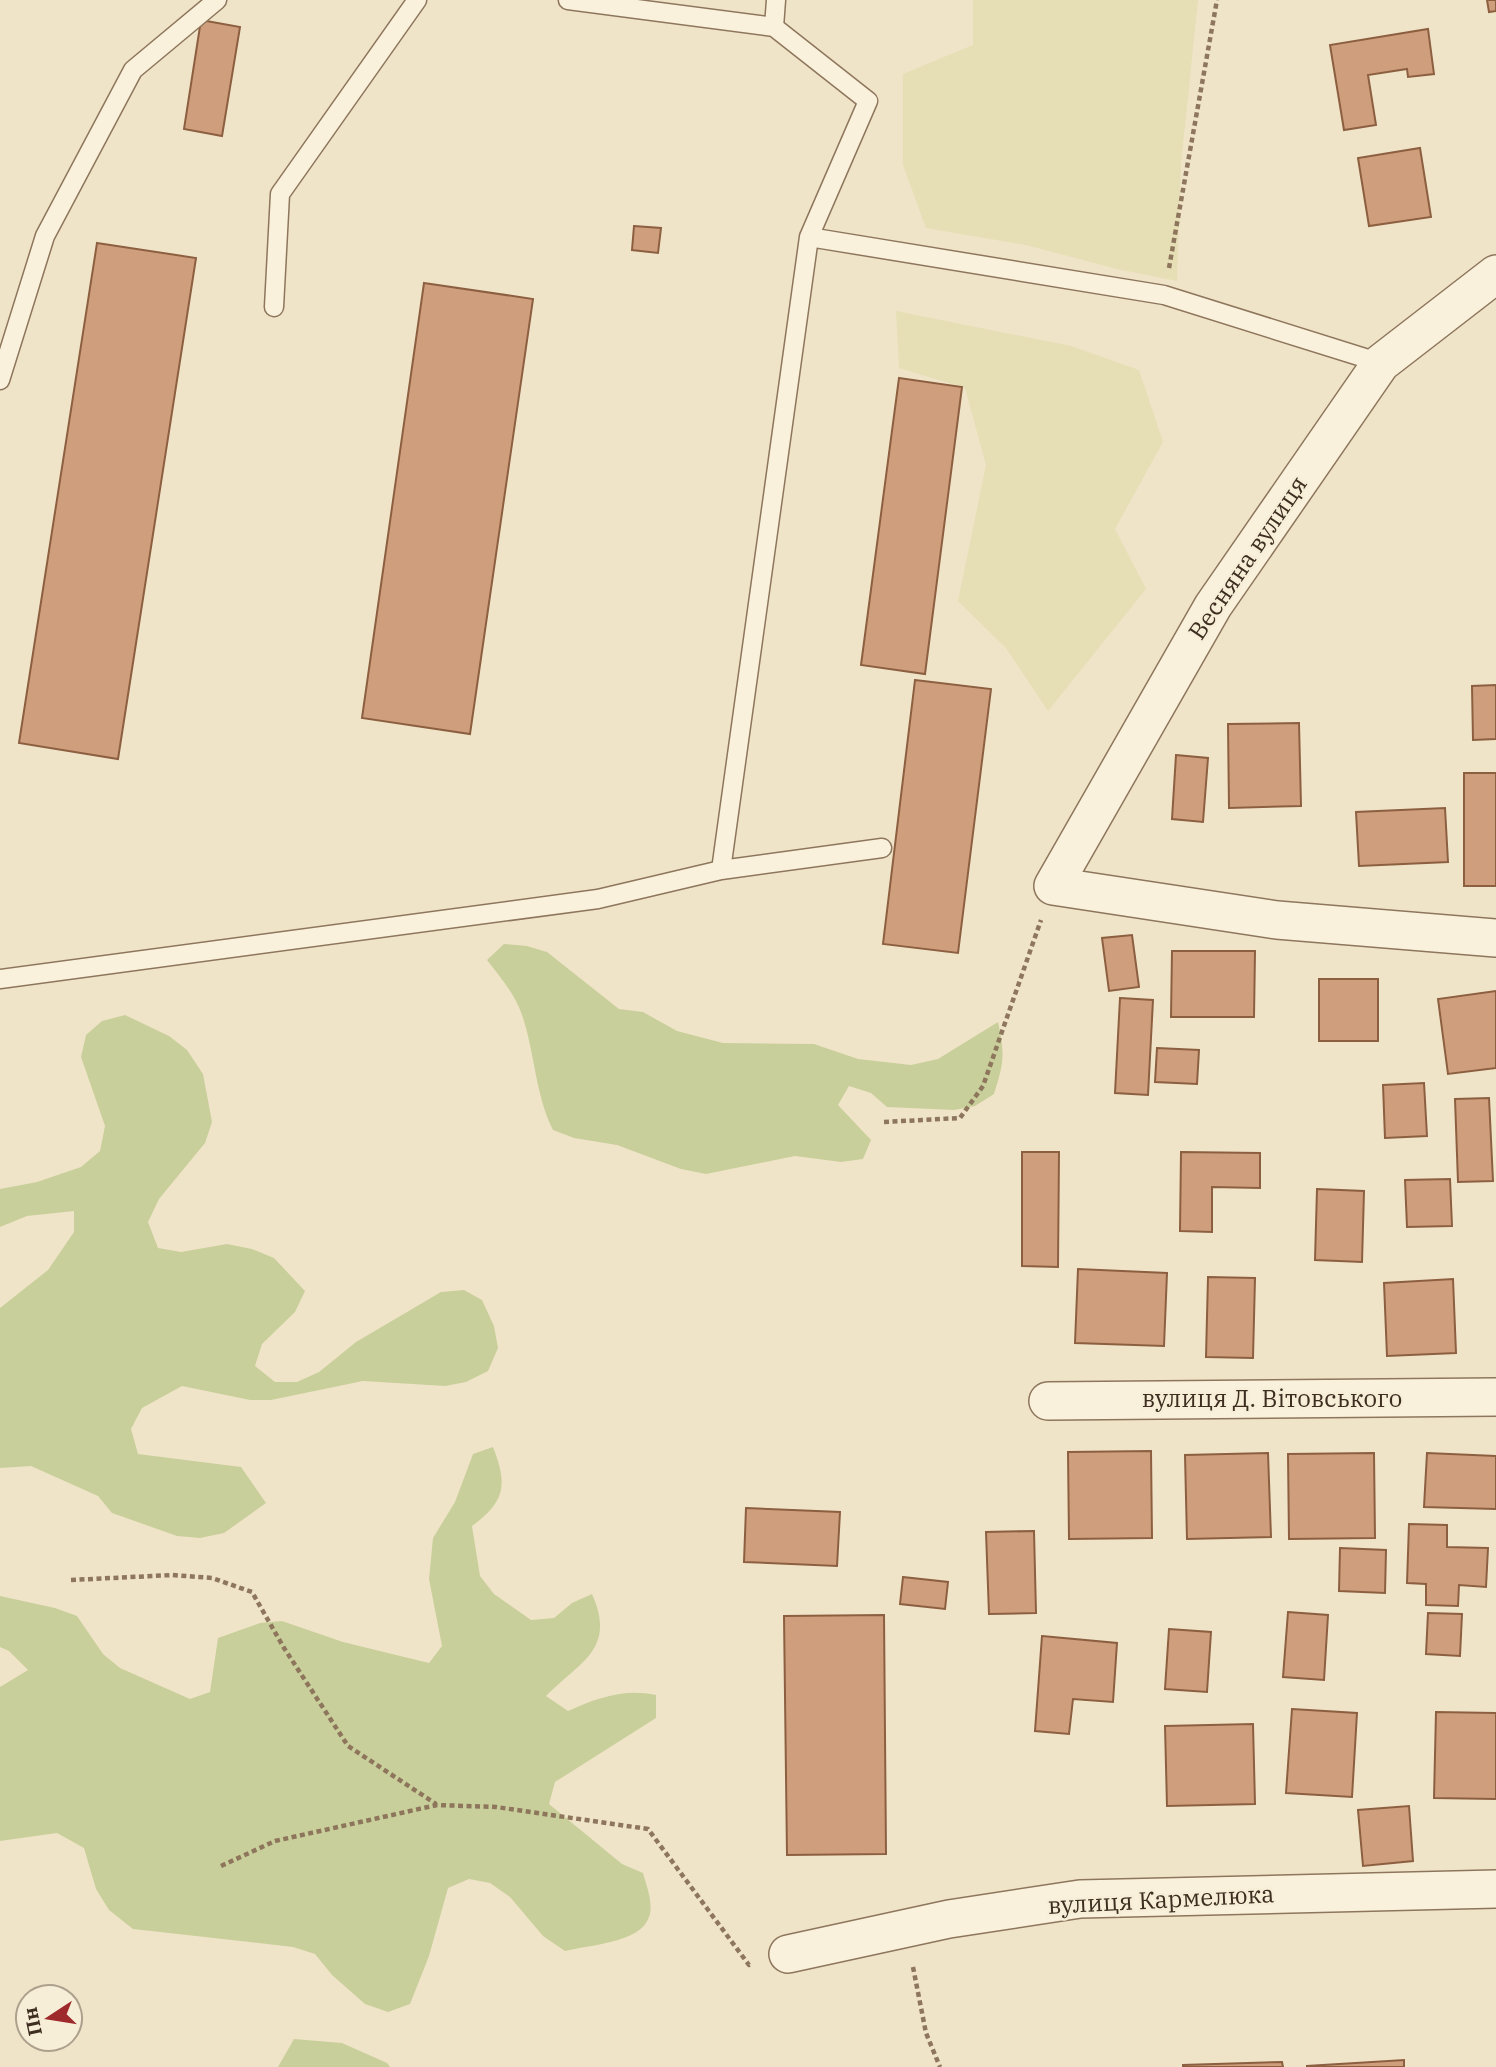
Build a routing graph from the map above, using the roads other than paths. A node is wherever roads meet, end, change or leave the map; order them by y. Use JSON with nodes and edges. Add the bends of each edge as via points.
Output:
{"nodes":[{"id":1,"x":217,"y":0,"type":"edge"},
{"id":2,"x":417,"y":0,"type":"edge"},
{"id":3,"x":568,"y":0,"type":"edge"},
{"id":4,"x":776,"y":0,"type":"edge"},
{"id":5,"x":612,"y":3,"type":"edge"},
{"id":6,"x":774,"y":27,"type":"junction"},
{"id":7,"x":809,"y":237,"type":"junction"},
{"id":8,"x":1496,"y":274,"type":"edge"},
{"id":9,"x":274,"y":307,"type":"dead end"},
{"id":10,"x":1381,"y":363,"type":"junction"},
{"id":11,"x":0,"y":380,"type":"edge"},
{"id":12,"x":882,"y":848,"type":"dead end"},
{"id":13,"x":721,"y":870,"type":"junction"},
{"id":14,"x":1496,"y":938,"type":"edge"},
{"id":15,"x":0,"y":979,"type":"edge"},
{"id":16,"x":1496,"y":1397,"type":"edge"},
{"id":17,"x":1048,"y":1401,"type":"dead end"},
{"id":18,"x":1496,"y":1889,"type":"edge"},
{"id":19,"x":788,"y":1954,"type":"road end"}],
"edges":[{"from":1,"to":11,"type":"lane","via":[[133,70],[45,236]]},
{"from":2,"to":9,"type":"lane","via":[[281,194]]},
{"from":3,"to":5,"type":"lane"},
{"from":4,"to":6,"type":"lane"},
{"from":5,"to":6,"type":"lane"},
{"from":6,"to":7,"type":"lane","via":[[868,101]]},
{"from":7,"to":10,"type":"lane","via":[[1164,295]]},
{"from":7,"to":13,"type":"lane"},
{"from":8,"to":10,"type":"street","name":"Весняна вулиця"},
{"from":10,"to":14,"type":"street","name":"Весняна вулиця","via":[[1213,606],[1053,886],[1277,920]]},
{"from":12,"to":13,"type":"lane"},
{"from":13,"to":15,"type":"lane","via":[[598,899]]},
{"from":16,"to":17,"type":"street","name":"вулиця Д. Вітовського"},
{"from":18,"to":19,"type":"street","name":"вулиця Кармелюка","via":[[1080,1899]]}]}
